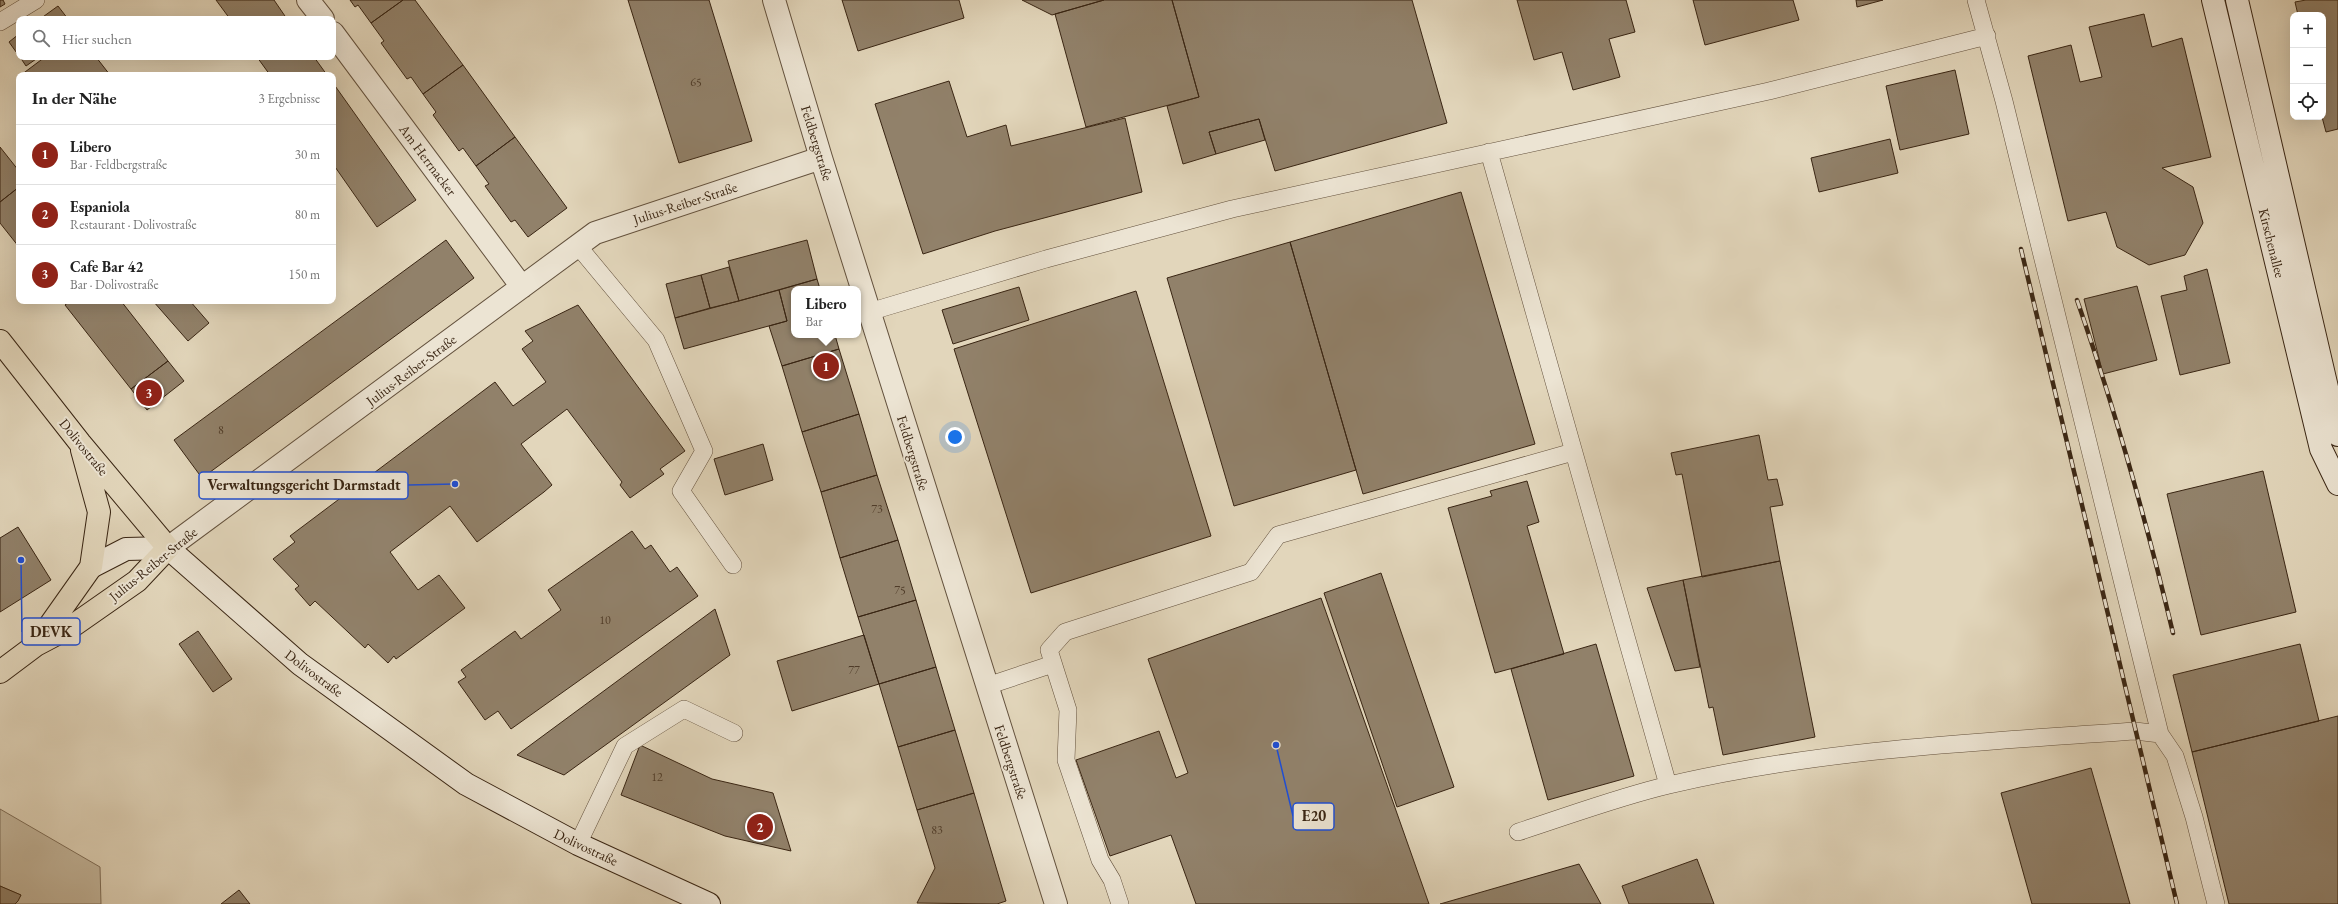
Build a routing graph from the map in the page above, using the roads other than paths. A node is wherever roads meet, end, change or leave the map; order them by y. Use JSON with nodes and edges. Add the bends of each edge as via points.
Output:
{"nodes":[{"id":1,"x":36,"y":0,"type":"edge"},
{"id":2,"x":308,"y":0,"type":"edge"},
{"id":3,"x":774,"y":0,"type":"edge"},
{"id":4,"x":1976,"y":0,"type":"edge"},
{"id":5,"x":2213,"y":0,"type":"edge"},
{"id":6,"x":2237,"y":0,"type":"edge"},
{"id":7,"x":320,"y":16,"type":"edge"},
{"id":8,"x":0,"y":22,"type":"edge"},
{"id":9,"x":1987,"y":36,"type":"junction"},
{"id":10,"x":336,"y":37,"type":"edge"},
{"id":11,"x":1489,"y":152,"type":"junction"},
{"id":12,"x":821,"y":158,"type":"junction"},
{"id":13,"x":578,"y":246,"type":"junction"},
{"id":14,"x":522,"y":287,"type":"junction"},
{"id":15,"x":870,"y":312,"type":"junction"},
{"id":16,"x":0,"y":341,"type":"edge"},
{"id":17,"x":2338,"y":435,"type":"edge"},
{"id":18,"x":80,"y":443,"type":"junction"},
{"id":19,"x":1573,"y":452,"type":"junction"},
{"id":20,"x":2338,"y":484,"type":"edge"},
{"id":21,"x":168,"y":548,"type":"junction"},
{"id":22,"x":733,"y":565,"type":"dead end"},
{"id":23,"x":91,"y":567,"type":"junction"},
{"id":24,"x":36,"y":645,"type":"junction"},
{"id":25,"x":1053,"y":664,"type":"junction"},
{"id":26,"x":0,"y":672,"type":"edge"},
{"id":27,"x":987,"y":686,"type":"junction"},
{"id":28,"x":734,"y":733,"type":"dead end"},
{"id":29,"x":2160,"y":734,"type":"junction"},
{"id":30,"x":1668,"y":786,"type":"junction"},
{"id":31,"x":1518,"y":832,"type":"dead end"},
{"id":32,"x":578,"y":844,"type":"junction"},
{"id":33,"x":709,"y":904,"type":"edge"},
{"id":34,"x":1056,"y":904,"type":"edge"},
{"id":35,"x":1120,"y":904,"type":"edge"},
{"id":36,"x":2216,"y":904,"type":"edge"}],
"edges":[{"from":1,"to":8,"type":"lane"},
{"from":2,"to":7,"type":"street"},
{"from":3,"to":12,"type":"street","name":"Feldbergstraße"},
{"from":4,"to":9,"type":"lane"},
{"from":5,"to":20,"type":"street","name":"Kirschenallee","via":[[2321,449]]},
{"from":6,"to":17,"type":"street","name":"Kirschenallee"},
{"from":9,"to":11,"type":"lane","via":[[1769,91]]},
{"from":9,"to":29,"type":"lane"},
{"from":10,"to":14,"type":"street","name":"Am Herrnacker"},
{"from":11,"to":15,"type":"lane","via":[[1232,209],[1046,259]]},
{"from":11,"to":19,"type":"lane"},
{"from":12,"to":13,"type":"street","name":"Julius-Reiber-Straße","via":[[595,233]]},
{"from":12,"to":15,"type":"street","name":"Feldbergstraße"},
{"from":13,"to":14,"type":"street","name":"Julius-Reiber-Straße"},
{"from":13,"to":22,"type":"lane","via":[[656,340],[704,451],[681,491]]},
{"from":14,"to":21,"type":"street","name":"Julius-Reiber-Straße"},
{"from":15,"to":27,"type":"street","name":"Feldbergstraße"},
{"from":16,"to":18,"type":"main road","name":"Dolivostraße"},
{"from":18,"to":21,"type":"main road","name":"Dolivostraße"},
{"from":18,"to":23,"type":"main road","name":"Julius-Reiber-Straße","via":[[99,512]]},
{"from":19,"to":25,"type":"lane","via":[[1278,535],[1251,572],[1065,632],[1049,650]]},
{"from":19,"to":30,"type":"lane"},
{"from":21,"to":23,"type":"street","via":[[126,549]]},
{"from":21,"to":24,"type":"main road","name":"Julius-Reiber-Straße","via":[[137,581],[74,625]]},
{"from":21,"to":32,"type":"street","name":"Dolivostraße","via":[[300,664],[466,784]]},
{"from":23,"to":24,"type":"main road","name":"Julius-Reiber-Straße"},
{"from":24,"to":26,"type":"main road","name":"Julius-Reiber-Straße"},
{"from":25,"to":27,"type":"lane"},
{"from":25,"to":35,"type":"lane","via":[[1068,710],[1066,760],[1100,860],[1112,880]]},
{"from":27,"to":34,"type":"street","name":"Feldbergstraße"},
{"from":28,"to":32,"type":"lane","via":[[684,709],[625,746]]},
{"from":29,"to":30,"type":"lane","via":[[2136,731],[1917,746],[1756,768]]},
{"from":29,"to":36,"type":"lane","via":[[2175,756],[2194,817]]},
{"from":30,"to":31,"type":"lane"},
{"from":32,"to":33,"type":"street","name":"Dolivostraße"}]}
